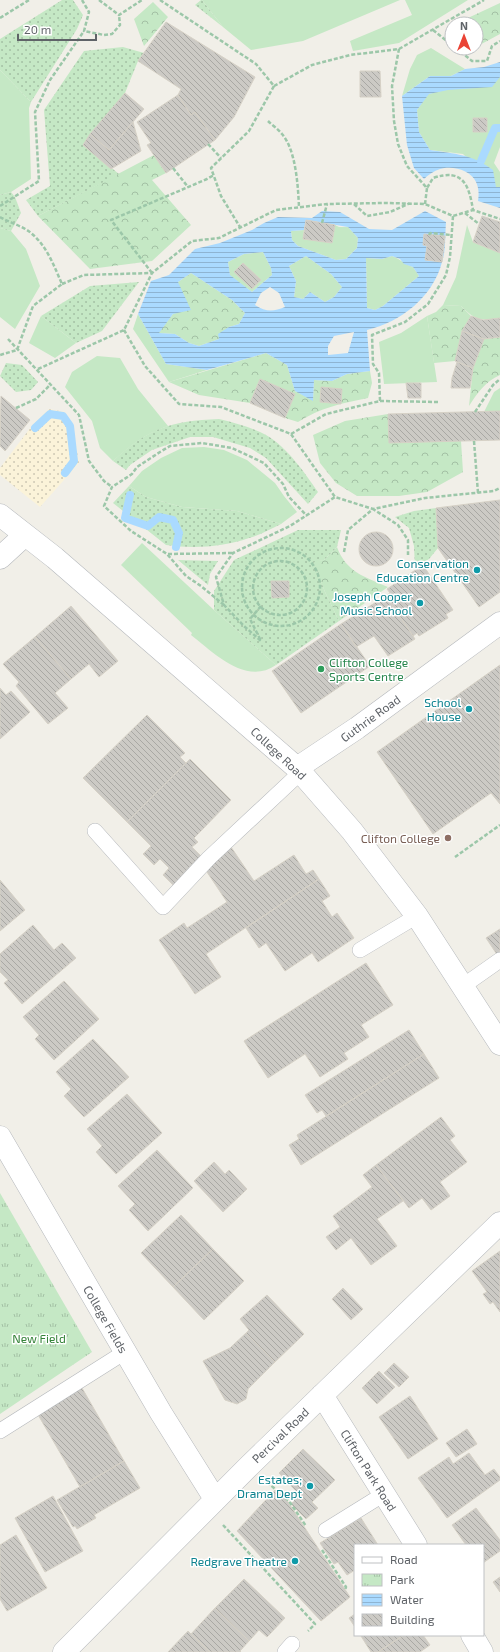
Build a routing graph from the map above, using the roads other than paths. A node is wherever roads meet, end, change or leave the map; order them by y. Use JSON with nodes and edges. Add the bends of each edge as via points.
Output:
{"nodes":[{"id":1,"x":0,"y":515,"type":"edge"},
{"id":2,"x":25,"y":535,"type":"junction"},
{"id":3,"x":0,"y":558,"type":"edge"},
{"id":4,"x":500,"y":623,"type":"edge"},
{"id":5,"x":299,"y":770,"type":"junction"},
{"id":6,"x":95,"y":831,"type":"dead end"},
{"id":7,"x":417,"y":916,"type":"junction"},
{"id":8,"x":360,"y":950,"type":"dead end"},
{"id":9,"x":500,"y":960,"type":"edge"},
{"id":10,"x":463,"y":986,"type":"junction"},
{"id":11,"x":500,"y":1044,"type":"edge"},
{"id":12,"x":0,"y":1137,"type":"edge"},
{"id":13,"x":500,"y":1223,"type":"edge"},
{"id":14,"x":125,"y":1352,"type":"junction"},
{"id":15,"x":322,"y":1395,"type":"junction"},
{"id":16,"x":0,"y":1431,"type":"edge"},
{"id":17,"x":384,"y":1494,"type":"junction"},
{"id":18,"x":211,"y":1503,"type":"junction"},
{"id":19,"x":326,"y":1530,"type":"dead end"},
{"id":20,"x":415,"y":1544,"type":"edge"},
{"id":21,"x":473,"y":1636,"type":"edge"},
{"id":22,"x":64,"y":1652,"type":"edge"},
{"id":23,"x":482,"y":1652,"type":"edge"}],
"edges":[{"from":1,"to":2,"type":"street","name":"College Road"},
{"from":2,"to":3,"type":"street"},
{"from":2,"to":5,"type":"street","name":"College Road","via":[[67,568]]},
{"from":4,"to":5,"type":"street","name":"Guthrie Road"},
{"from":5,"to":6,"type":"lane","via":[[209,858],[163,908]]},
{"from":5,"to":7,"type":"street","name":"College Road","via":[[352,831]]},
{"from":7,"to":8,"type":"lane"},
{"from":7,"to":10,"type":"street","name":"College Road"},
{"from":9,"to":10,"type":"lane"},
{"from":10,"to":11,"type":"street","name":"College Road"},
{"from":12,"to":14,"type":"street","name":"College Fields"},
{"from":13,"to":15,"type":"street","name":"Percival Road"},
{"from":14,"to":16,"type":"lane"},
{"from":14,"to":18,"type":"street","name":"College Fields"},
{"from":15,"to":17,"type":"street","name":"Clifton Park Road"},
{"from":15,"to":18,"type":"street","name":"Percival Road"},
{"from":17,"to":19,"type":"lane"},
{"from":17,"to":20,"type":"street","name":"Clifton Park Road"},
{"from":18,"to":22,"type":"street","name":"Percival Road"},
{"from":21,"to":23,"type":"street"}]}
